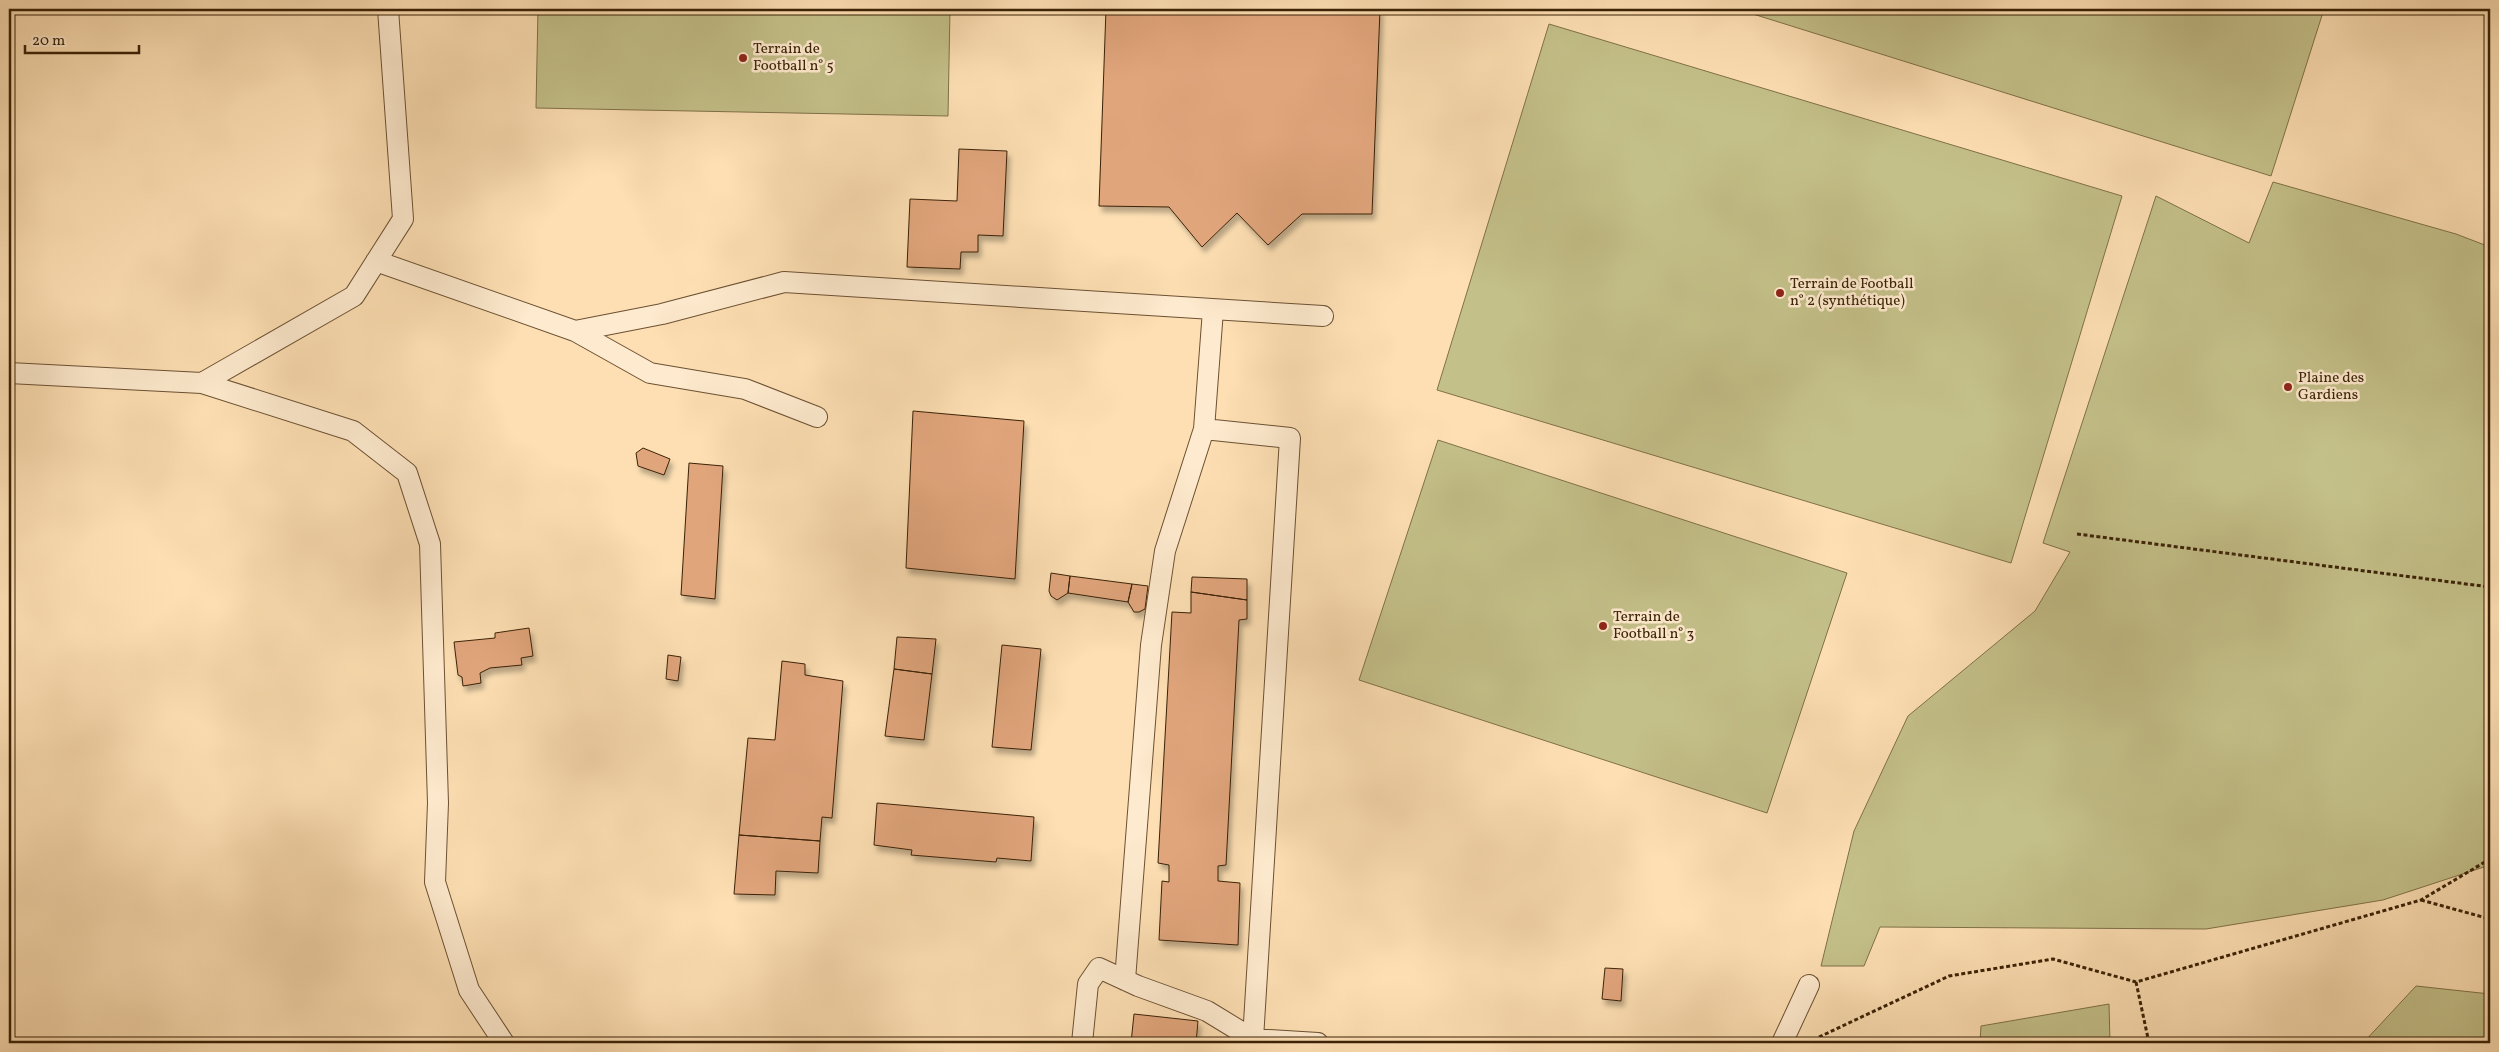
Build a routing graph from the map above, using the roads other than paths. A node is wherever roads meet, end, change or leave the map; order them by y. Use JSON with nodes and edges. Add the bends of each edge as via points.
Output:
{"nodes":[{"id":1,"x":388,"y":9,"type":"edge"},
{"id":2,"x":376,"y":261,"type":"junction"},
{"id":3,"x":1213,"y":310,"type":"junction"},
{"id":4,"x":1323,"y":316,"type":"dead end"},
{"id":5,"x":575,"y":331,"type":"junction"},
{"id":6,"x":9,"y":373,"type":"edge"},
{"id":7,"x":202,"y":383,"type":"junction"},
{"id":8,"x":817,"y":417,"type":"dead end"},
{"id":9,"x":1204,"y":429,"type":"junction"},
{"id":10,"x":1125,"y":980,"type":"junction"},
{"id":11,"x":1809,"y":985,"type":"dead end"},
{"id":12,"x":1228,"y":1034,"type":"edge"},
{"id":13,"x":1253,"y":1039,"type":"junction"},
{"id":14,"x":504,"y":1043,"type":"edge"},
{"id":15,"x":1082,"y":1043,"type":"edge"},
{"id":16,"x":1318,"y":1043,"type":"edge"},
{"id":17,"x":1782,"y":1043,"type":"edge"}],
"edges":[{"from":1,"to":2,"type":"lane","via":[[403,219]]},
{"from":2,"to":5,"type":"lane"},
{"from":2,"to":7,"type":"lane","via":[[354,296]]},
{"from":3,"to":4,"type":"lane"},
{"from":3,"to":5,"type":"lane","via":[[784,282],[662,314]]},
{"from":3,"to":9,"type":"lane"},
{"from":5,"to":8,"type":"lane","via":[[650,373],[745,389]]},
{"from":6,"to":7,"type":"lane"},
{"from":7,"to":14,"type":"lane","via":[[353,431],[407,473],[430,544],[438,803],[434,882],[469,990]]},
{"from":9,"to":10,"type":"lane","via":[[1165,551],[1151,645]]},
{"from":9,"to":13,"type":"lane","via":[[1290,438]]},
{"from":10,"to":12,"type":"lane","via":[[1207,1011]]},
{"from":10,"to":15,"type":"lane","via":[[1099,968],[1088,984]]},
{"from":11,"to":17,"type":"lane"},
{"from":12,"to":13,"type":"lane"},
{"from":13,"to":16,"type":"lane"}]}
